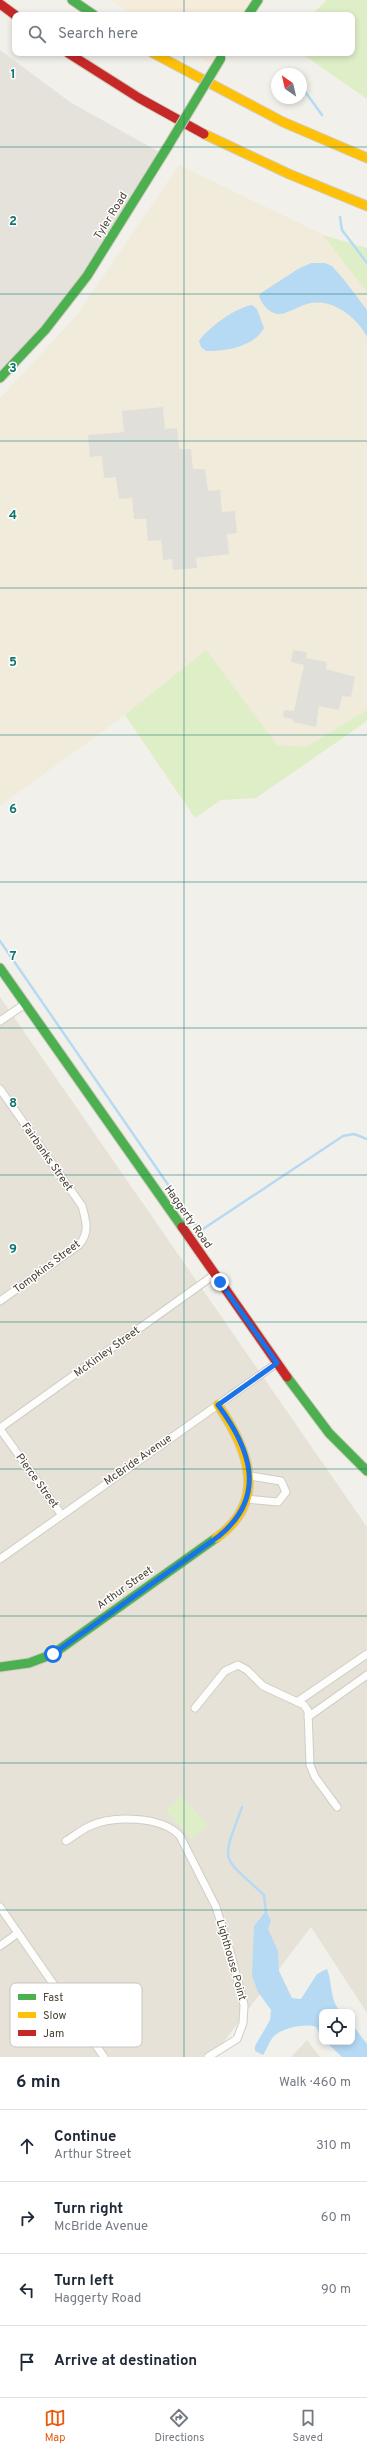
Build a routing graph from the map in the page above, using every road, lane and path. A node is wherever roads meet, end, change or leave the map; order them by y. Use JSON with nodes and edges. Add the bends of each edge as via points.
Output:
{"nodes":[{"id":1,"x":72,"y":0,"type":"edge"},
{"id":2,"x":258,"y":0,"type":"edge"},
{"id":3,"x":0,"y":4,"type":"edge"},
{"id":4,"x":90,"y":12,"type":"edge"},
{"id":5,"x":250,"y":12,"type":"edge"},
{"id":6,"x":12,"y":13,"type":"edge"},
{"id":7,"x":73,"y":56,"type":"edge"},
{"id":8,"x":159,"y":56,"type":"edge"},
{"id":9,"x":222,"y":56,"type":"edge"},
{"id":10,"x":367,"y":158,"type":"edge"},
{"id":11,"x":367,"y":206,"type":"edge"},
{"id":12,"x":0,"y":378,"type":"edge"},
{"id":13,"x":0,"y":968,"type":"edge"},
{"id":14,"x":25,"y":1004,"type":"junction"},
{"id":15,"x":0,"y":1021,"type":"edge"},
{"id":16,"x":0,"y":1089,"type":"edge"},
{"id":17,"x":87,"y":1228,"type":"joint"},
{"id":18,"x":214,"y":1275,"type":"junction"},
{"id":19,"x":0,"y":1302,"type":"edge"},
{"id":20,"x":277,"y":1363,"type":"junction"},
{"id":21,"x":218,"y":1405,"type":"junction"},
{"id":22,"x":0,"y":1429,"type":"edge"},
{"id":23,"x":367,"y":1471,"type":"edge"},
{"id":24,"x":250,"y":1476,"type":"junction"},
{"id":25,"x":246,"y":1499,"type":"junction"},
{"id":26,"x":61,"y":1514,"type":"junction"},
{"id":27,"x":0,"y":1559,"type":"edge"},
{"id":28,"x":367,"y":1654,"type":"edge"},
{"id":29,"x":0,"y":1667,"type":"edge"},
{"id":30,"x":367,"y":1675,"type":"edge"},
{"id":31,"x":300,"y":1704,"type":"junction"},
{"id":32,"x":195,"y":1708,"type":"dead end"},
{"id":33,"x":308,"y":1717,"type":"junction"},
{"id":34,"x":337,"y":1807,"type":"dead end"},
{"id":35,"x":66,"y":1840,"type":"dead end"},
{"id":36,"x":0,"y":1907,"type":"edge"},
{"id":37,"x":18,"y":1933,"type":"junction"},
{"id":38,"x":0,"y":1946,"type":"edge"},
{"id":39,"x":53,"y":1983,"type":"edge"},
{"id":40,"x":97,"y":2047,"type":"edge"},
{"id":41,"x":104,"y":2057,"type":"edge"},
{"id":42,"x":208,"y":2057,"type":"edge"}],
"edges":[{"from":1,"to":4,"type":"main road"},
{"from":2,"to":5,"type":"main road"},
{"from":3,"to":6,"type":"main road"},
{"from":7,"to":11,"type":"main road","via":[[153,106],[223,145]]},
{"from":8,"to":10,"type":"main road","via":[[283,122]]},
{"from":9,"to":12,"type":"main road","name":"Tyler Road","bridge":true,"via":[[87,276],[45,330]]},
{"from":13,"to":14,"type":"main road","name":"Haggerty Road"},
{"from":14,"to":15,"type":"street"},
{"from":14,"to":18,"type":"main road","name":"Haggerty Road"},
{"from":16,"to":17,"type":"street","name":"Fairbanks Street","via":[[82,1206]]},
{"from":17,"to":19,"type":"street","name":"Tompkins Street","via":[[85,1237],[79,1245]]},
{"from":18,"to":20,"type":"main road","name":"Haggerty Road"},
{"from":18,"to":22,"type":"street","name":"McKinley Street"},
{"from":20,"to":21,"type":"street","name":"McBride Avenue"},
{"from":20,"to":23,"type":"main road","name":"Haggerty Road","via":[[329,1433]]},
{"from":21,"to":24,"type":"main road","name":"Arthur Street","via":[[241,1440]]},
{"from":21,"to":26,"type":"street","name":"McBride Avenue"},
{"from":22,"to":26,"type":"street","name":"Pierce Street"},
{"from":24,"to":25,"type":"main road","name":"Arthur Street"},
{"from":24,"to":25,"type":"street","via":[[281,1481],[286,1492],[278,1502]]},
{"from":25,"to":29,"type":"main road","name":"Arthur Street","via":[[236,1518],[219,1536],[53,1654],[29,1664]]},
{"from":26,"to":27,"type":"street","name":"McBride Avenue"},
{"from":28,"to":31,"type":"street"},
{"from":30,"to":33,"type":"street"},
{"from":31,"to":32,"type":"street","via":[[263,1686],[238,1665],[225,1671]]},
{"from":31,"to":33,"type":"street","via":[[308,1711]]},
{"from":33,"to":34,"type":"street","via":[[310,1765],[314,1776]]},
{"from":35,"to":42,"type":"street","name":"Lighthouse Point","via":[[100,1822],[139,1820],[172,1828],[180,1836],[216,1907],[244,2005],[243,2023],[237,2039]]},
{"from":36,"to":37,"type":"street"},
{"from":37,"to":38,"type":"street"},
{"from":37,"to":39,"type":"street"},
{"from":40,"to":41,"type":"street"}]}
